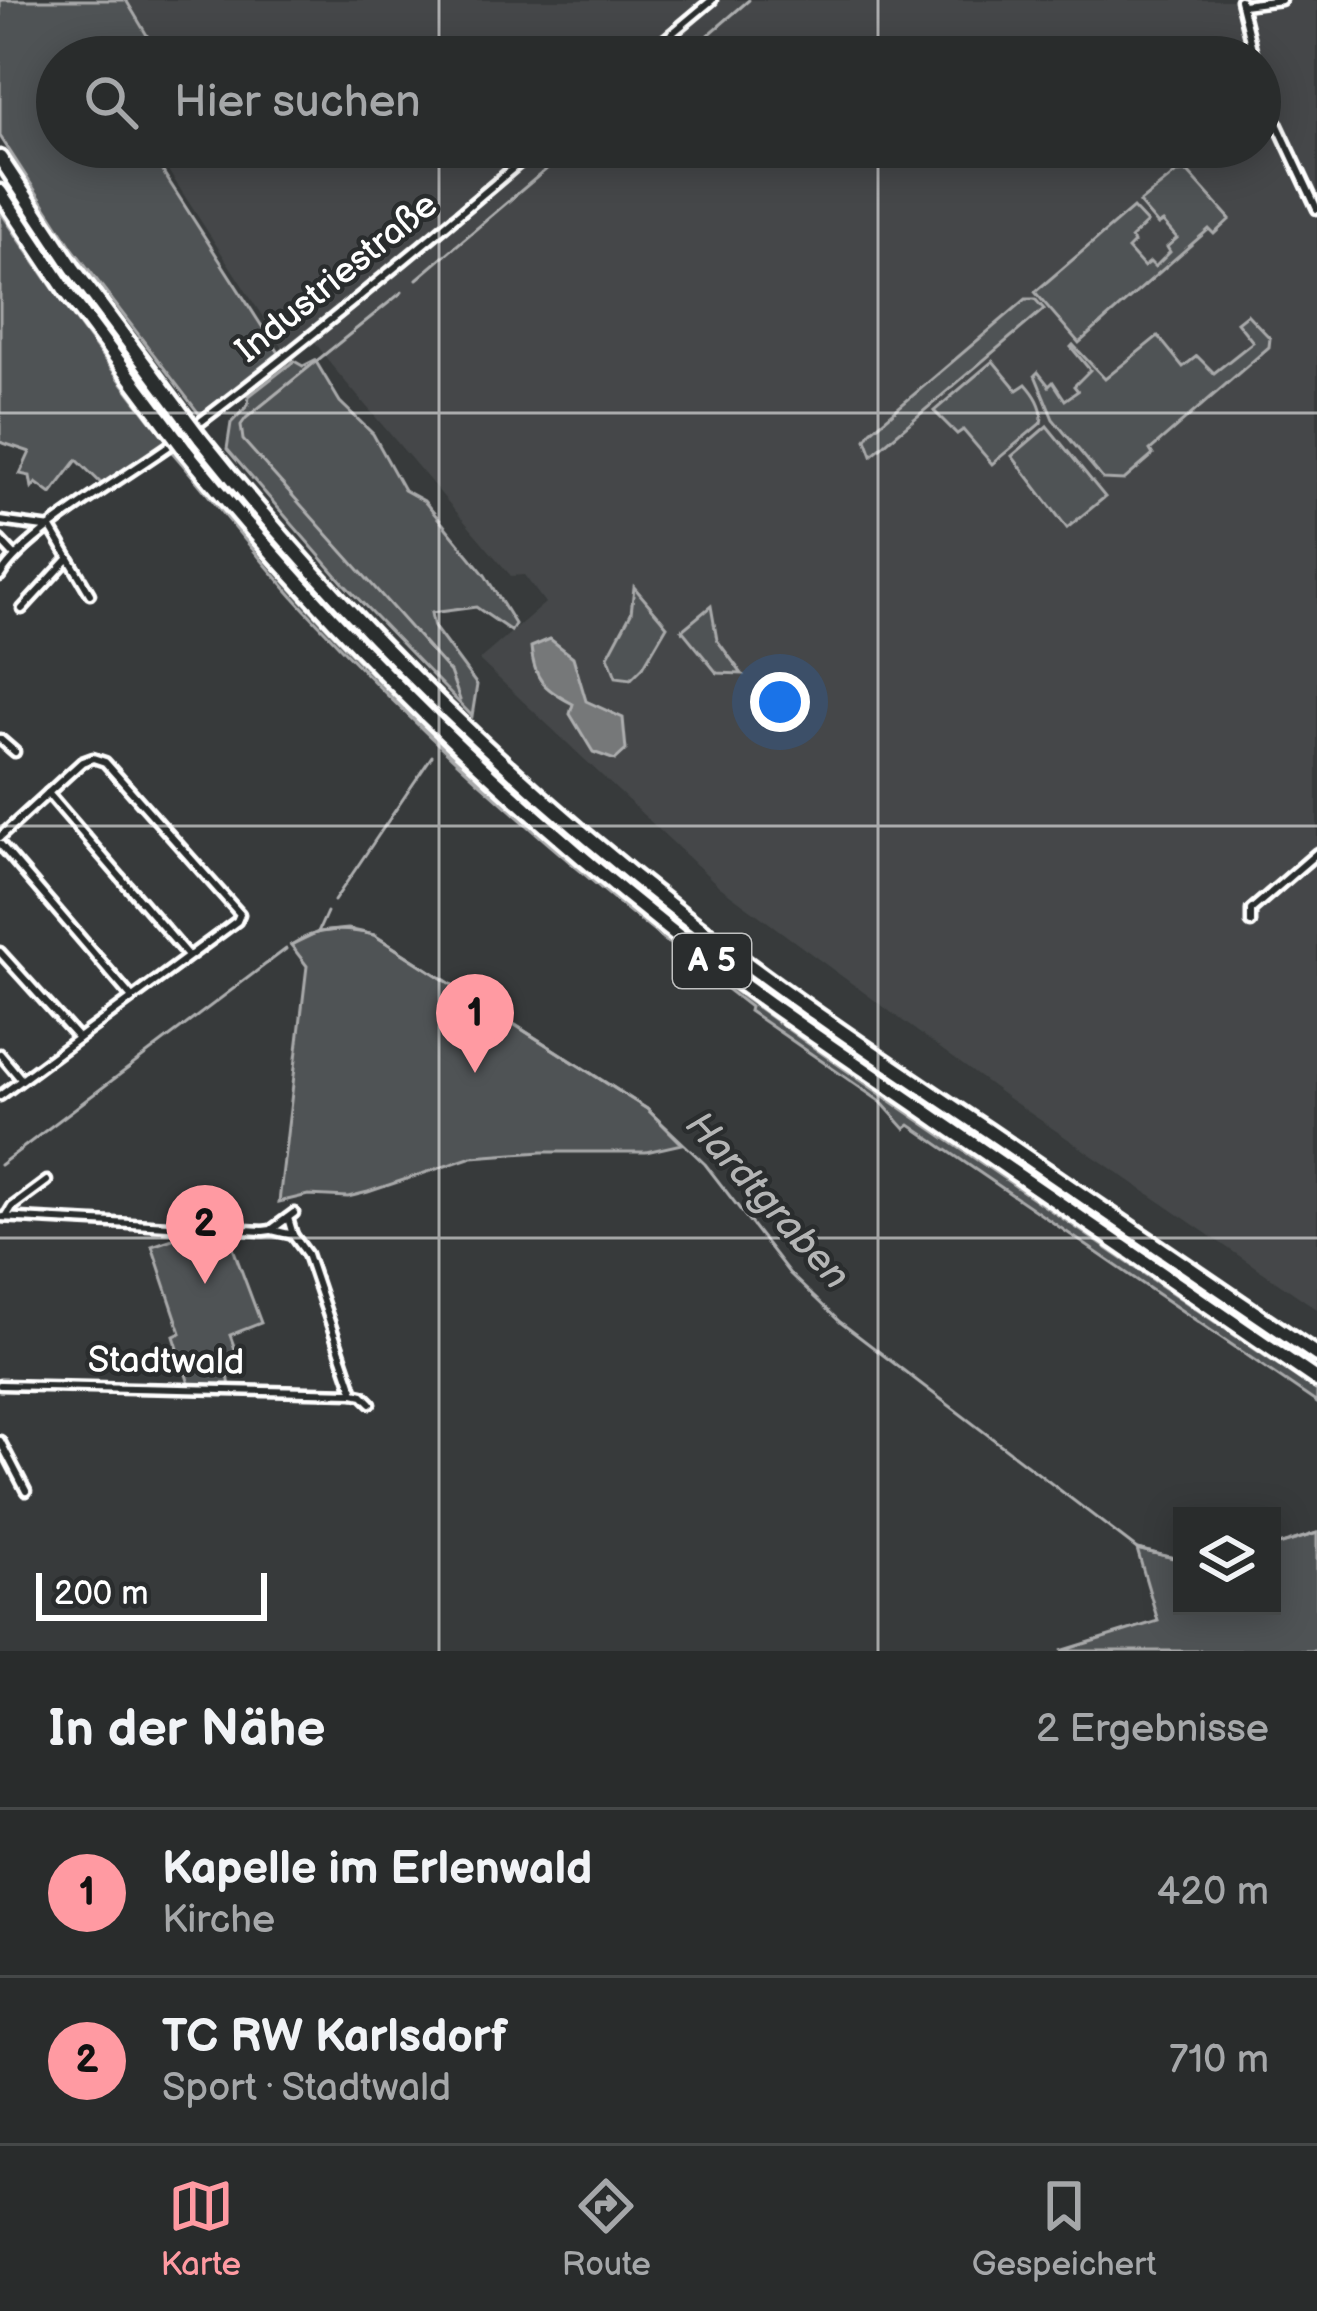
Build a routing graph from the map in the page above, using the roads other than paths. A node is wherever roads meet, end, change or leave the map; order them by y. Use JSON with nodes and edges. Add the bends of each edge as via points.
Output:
{"nodes":[{"id":1,"x":712,"y":0,"type":"edge"},
{"id":2,"x":1281,"y":0,"type":"edge"},
{"id":3,"x":1241,"y":2,"type":"edge"},
{"id":4,"x":669,"y":36,"type":"edge"},
{"id":5,"x":1249,"y":36,"type":"edge"},
{"id":6,"x":1281,"y":132,"type":"edge"},
{"id":7,"x":0,"y":158,"type":"edge"},
{"id":8,"x":513,"y":168,"type":"edge"},
{"id":9,"x":0,"y":192,"type":"edge"},
{"id":10,"x":1317,"y":208,"type":"edge"},
{"id":11,"x":0,"y":521,"type":"edge"},
{"id":12,"x":51,"y":528,"type":"junction"},
{"id":13,"x":0,"y":540,"type":"edge"},
{"id":14,"x":14,"y":555,"type":"junction"},
{"id":15,"x":68,"y":559,"type":"junction"},
{"id":16,"x":0,"y":576,"type":"edge"},
{"id":17,"x":90,"y":594,"type":"dead end"},
{"id":18,"x":22,"y":609,"type":"dead end"},
{"id":19,"x":0,"y":740,"type":"edge"},
{"id":20,"x":15,"y":752,"type":"dead end"},
{"id":21,"x":48,"y":793,"type":"junction"},
{"id":22,"x":0,"y":840,"type":"edge"},
{"id":23,"x":1317,"y":853,"type":"edge"},
{"id":24,"x":1251,"y":923,"type":"dead end"},
{"id":25,"x":0,"y":952,"type":"edge"},
{"id":26,"x":188,"y":956,"type":"junction"},
{"id":27,"x":133,"y":998,"type":"junction"},
{"id":28,"x":77,"y":1038,"type":"junction"},
{"id":29,"x":0,"y":1054,"type":"edge"},
{"id":30,"x":22,"y":1080,"type":"junction"},
{"id":31,"x":0,"y":1096,"type":"edge"},
{"id":32,"x":47,"y":1181,"type":"dead end"},
{"id":33,"x":3,"y":1217,"type":"edge"},
{"id":34,"x":271,"y":1230,"type":"junction"},
{"id":35,"x":292,"y":1234,"type":"junction"},
{"id":36,"x":1317,"y":1355,"type":"edge"},
{"id":37,"x":346,"y":1372,"type":"junction"},
{"id":38,"x":1317,"y":1380,"type":"edge"},
{"id":39,"x":0,"y":1385,"type":"edge"},
{"id":40,"x":332,"y":1393,"type":"junction"},
{"id":41,"x":354,"y":1394,"type":"junction"},
{"id":42,"x":371,"y":1403,"type":"dead end"},
{"id":43,"x":0,"y":1442,"type":"edge"},
{"id":44,"x":26,"y":1491,"type":"dead end"}],
"edges":[{"from":1,"to":4,"type":"street"},
{"from":2,"to":3,"type":"street"},
{"from":3,"to":5,"type":"street"},
{"from":6,"to":10,"type":"street"},
{"from":7,"to":36,"type":"highway","number":"A 5","bridge":true,"via":[[184,418],[298,556],[542,798],[854,1041]]},
{"from":8,"to":12,"type":"street","name":"Industriestraße","via":[[327,325]]},
{"from":9,"to":38,"type":"highway","number":"A 5","bridge":true,"via":[[185,450],[287,570],[530,813],[774,1008]]},
{"from":11,"to":12,"type":"street"},
{"from":12,"to":14,"type":"street","name":"Industriestraße"},
{"from":12,"to":15,"type":"street"},
{"from":13,"to":14,"type":"street"},
{"from":14,"to":16,"type":"street"},
{"from":15,"to":17,"type":"street"},
{"from":15,"to":18,"type":"street"},
{"from":19,"to":20,"type":"street"},
{"from":21,"to":22,"type":"street"},
{"from":21,"to":26,"type":"street"},
{"from":21,"to":26,"type":"street","via":[[82,761],[105,762],[237,908],[237,921]]},
{"from":22,"to":27,"type":"street"},
{"from":23,"to":24,"type":"street","via":[[1255,905]]},
{"from":25,"to":28,"type":"street"},
{"from":26,"to":27,"type":"street"},
{"from":27,"to":28,"type":"street"},
{"from":28,"to":30,"type":"street"},
{"from":29,"to":30,"type":"street"},
{"from":30,"to":31,"type":"street"},
{"from":32,"to":33,"type":"street"},
{"from":33,"to":34,"type":"street"},
{"from":34,"to":35,"type":"street"},
{"from":34,"to":35,"type":"street","via":[[291,1215]]},
{"from":35,"to":37,"type":"street","via":[[307,1254]]},
{"from":37,"to":40,"type":"street"},
{"from":37,"to":41,"type":"street"},
{"from":39,"to":40,"type":"street","name":"Stadtwald"},
{"from":40,"to":41,"type":"street","name":"Stadtwald"},
{"from":41,"to":42,"type":"street","name":"Stadtwald"},
{"from":43,"to":44,"type":"street"}]}
